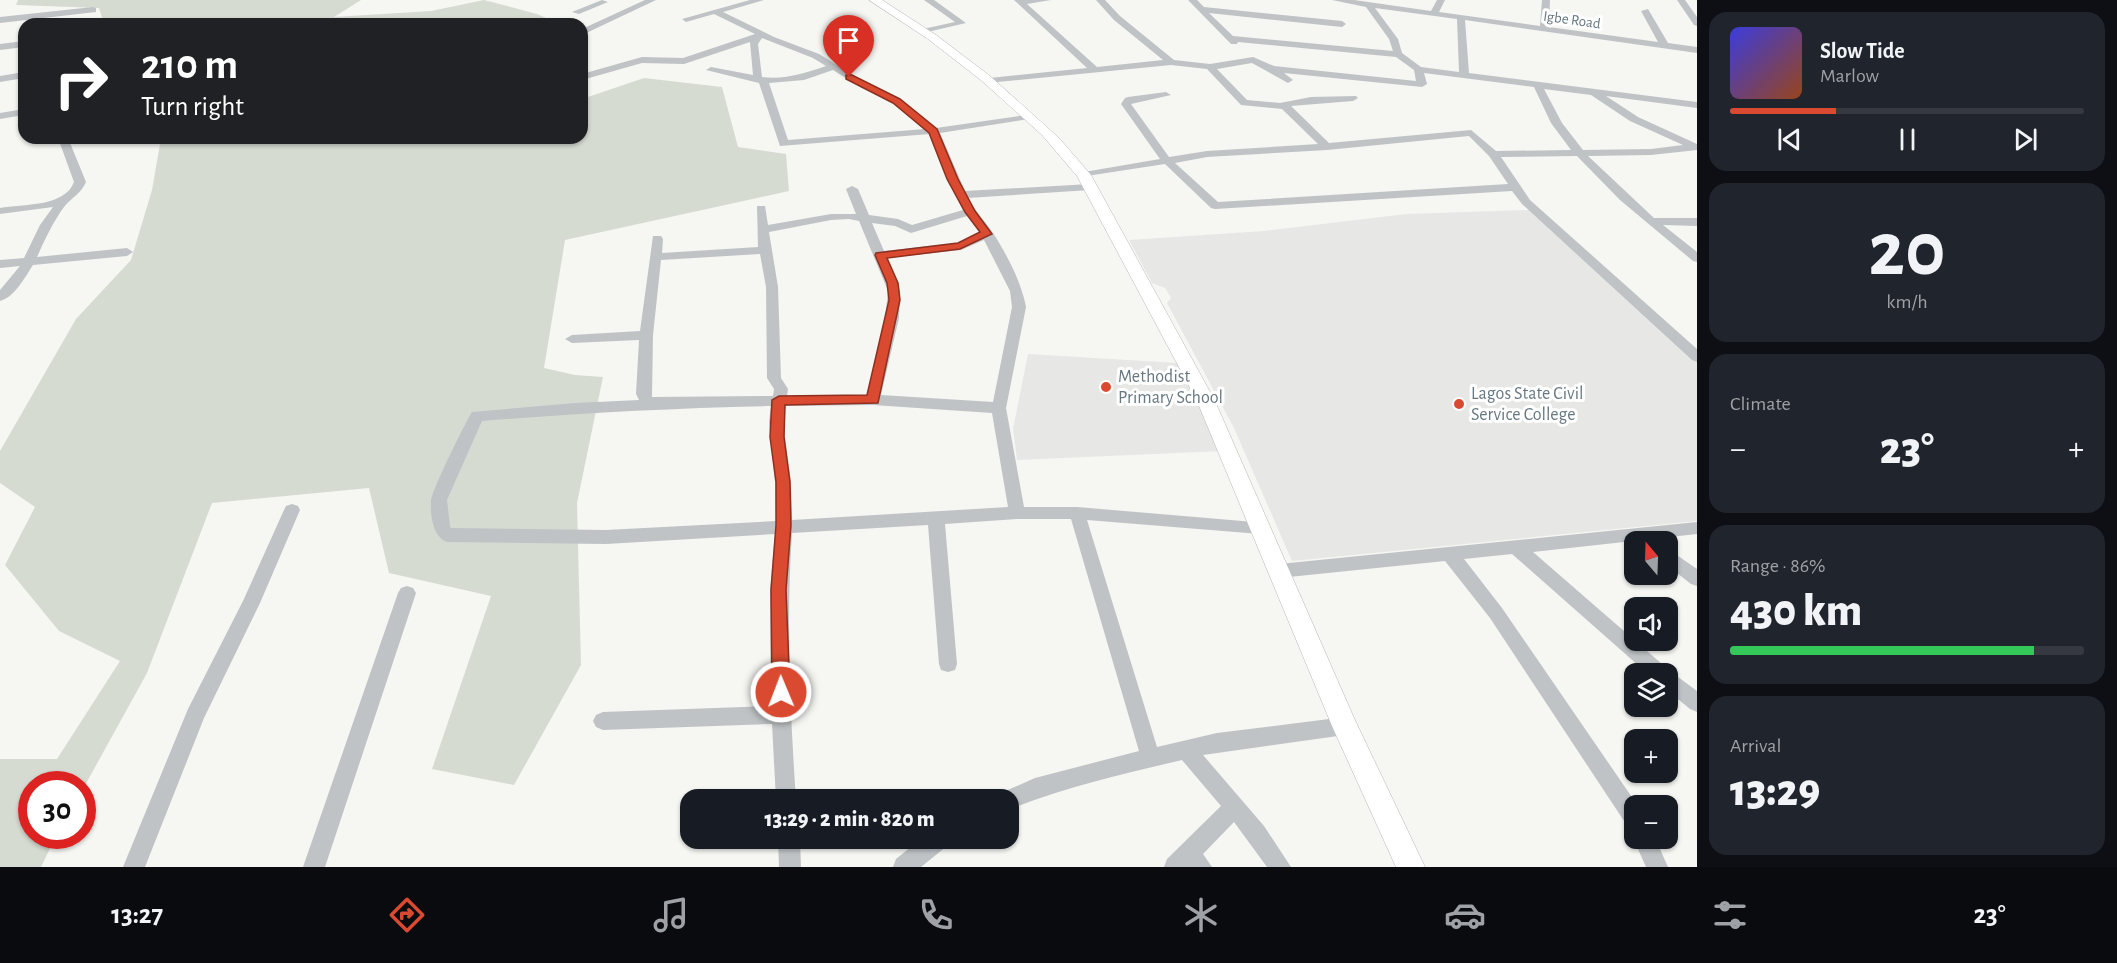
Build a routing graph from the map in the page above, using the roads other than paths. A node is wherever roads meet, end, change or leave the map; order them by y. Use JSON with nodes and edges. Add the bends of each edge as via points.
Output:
{"nodes":[{"id":1,"x":652,"y":0,"type":"edge"},
{"id":2,"x":760,"y":0,"type":"edge"},
{"id":3,"x":874,"y":0,"type":"edge"},
{"id":4,"x":928,"y":0,"type":"edge"},
{"id":5,"x":1047,"y":0,"type":"edge"},
{"id":6,"x":1100,"y":0,"type":"edge"},
{"id":7,"x":1192,"y":0,"type":"edge"},
{"id":8,"x":1336,"y":0,"type":"edge"},
{"id":9,"x":1441,"y":0,"type":"edge"},
{"id":10,"x":1546,"y":0,"type":"edge"},
{"id":11,"x":603,"y":1,"type":"edge"},
{"id":12,"x":1020,"y":1,"type":"edge"},
{"id":13,"x":1684,"y":3,"type":"edge"},
{"id":14,"x":1369,"y":5,"type":"junction"},
{"id":15,"x":1697,"y":8,"type":"edge"},
{"id":16,"x":1199,"y":9,"type":"junction"},
{"id":17,"x":93,"y":10,"type":"dead end"},
{"id":18,"x":1646,"y":11,"type":"dead end"},
{"id":19,"x":576,"y":12,"type":"dead end"},
{"id":20,"x":716,"y":12,"type":"junction"},
{"id":21,"x":1434,"y":14,"type":"junction"},
{"id":22,"x":18,"y":18,"type":"edge"},
{"id":23,"x":19,"y":18,"type":"edge"},
{"id":24,"x":1461,"y":18,"type":"junction"},
{"id":25,"x":686,"y":19,"type":"dead end"},
{"id":26,"x":0,"y":20,"type":"edge"},
{"id":27,"x":1697,"y":23,"type":"edge"},
{"id":28,"x":1342,"y":24,"type":"dead end"},
{"id":29,"x":588,"y":29,"type":"edge"},
{"id":30,"x":1544,"y":30,"type":"junction"},
{"id":31,"x":926,"y":31,"type":"junction"},
{"id":32,"x":759,"y":36,"type":"junction"},
{"id":33,"x":1228,"y":38,"type":"junction"},
{"id":34,"x":18,"y":45,"type":"edge"},
{"id":35,"x":1665,"y":46,"type":"junction"},
{"id":36,"x":0,"y":47,"type":"edge"},
{"id":37,"x":1697,"y":50,"type":"edge"},
{"id":38,"x":1398,"y":54,"type":"junction"},
{"id":39,"x":1253,"y":60,"type":"junction"},
{"id":40,"x":1171,"y":62,"type":"junction"},
{"id":41,"x":833,"y":67,"type":"junction"},
{"id":42,"x":1210,"y":67,"type":"junction"},
{"id":43,"x":1094,"y":69,"type":"junction"},
{"id":44,"x":1271,"y":69,"type":"junction"},
{"id":45,"x":1418,"y":69,"type":"junction"},
{"id":46,"x":711,"y":70,"type":"dead end"},
{"id":47,"x":588,"y":75,"type":"edge"},
{"id":48,"x":18,"y":76,"type":"edge"},
{"id":49,"x":1464,"y":76,"type":"junction"},
{"id":50,"x":0,"y":79,"type":"edge"},
{"id":51,"x":1287,"y":80,"type":"dead end"},
{"id":52,"x":761,"y":81,"type":"junction"},
{"id":53,"x":990,"y":81,"type":"junction"},
{"id":54,"x":1536,"y":84,"type":"junction"},
{"id":55,"x":1590,"y":91,"type":"junction"},
{"id":56,"x":1166,"y":95,"type":"dead end"},
{"id":57,"x":1353,"y":98,"type":"dead end"},
{"id":58,"x":1282,"y":105,"type":"junction"},
{"id":59,"x":1697,"y":105,"type":"edge"},
{"id":60,"x":18,"y":113,"type":"edge"},
{"id":61,"x":0,"y":116,"type":"edge"},
{"id":62,"x":1029,"y":116,"type":"junction"},
{"id":63,"x":934,"y":131,"type":"junction"},
{"id":64,"x":65,"y":144,"type":"edge"},
{"id":65,"x":1694,"y":145,"type":"edge"},
{"id":66,"x":1327,"y":147,"type":"junction"},
{"id":67,"x":1493,"y":154,"type":"junction"},
{"id":68,"x":1583,"y":154,"type":"junction"},
{"id":69,"x":1166,"y":160,"type":"junction"},
{"id":70,"x":1087,"y":181,"type":"junction"},
{"id":71,"x":1515,"y":187,"type":"junction"},
{"id":72,"x":852,"y":189,"type":"dead end"},
{"id":73,"x":961,"y":195,"type":"junction"},
{"id":74,"x":62,"y":202,"type":"junction"},
{"id":75,"x":761,"y":208,"type":"dead end"},
{"id":76,"x":0,"y":211,"type":"edge"},
{"id":77,"x":970,"y":212,"type":"junction"},
{"id":78,"x":862,"y":217,"type":"junction"},
{"id":79,"x":1651,"y":221,"type":"junction"},
{"id":80,"x":1697,"y":222,"type":"edge"},
{"id":81,"x":762,"y":230,"type":"junction"},
{"id":82,"x":987,"y":234,"type":"junction"},
{"id":83,"x":657,"y":239,"type":"dead end"},
{"id":84,"x":766,"y":250,"type":"junction"},
{"id":85,"x":127,"y":252,"type":"dead end"},
{"id":86,"x":880,"y":255,"type":"junction"},
{"id":87,"x":655,"y":257,"type":"junction"},
{"id":88,"x":1697,"y":258,"type":"edge"},
{"id":89,"x":29,"y":261,"type":"junction"},
{"id":90,"x":0,"y":264,"type":"edge"},
{"id":91,"x":0,"y":297,"type":"edge"},
{"id":92,"x":646,"y":335,"type":"junction"},
{"id":93,"x":572,"y":339,"type":"dead end"},
{"id":94,"x":1697,"y":357,"type":"edge"},
{"id":95,"x":779,"y":400,"type":"junction"},
{"id":96,"x":873,"y":400,"type":"junction"},
{"id":97,"x":653,"y":403,"type":"junction"},
{"id":98,"x":999,"y":408,"type":"junction"},
{"id":99,"x":292,"y":510,"type":"dead end"},
{"id":100,"x":1017,"y":513,"type":"junction"},
{"id":101,"x":1077,"y":513,"type":"junction"},
{"id":102,"x":936,"y":518,"type":"junction"},
{"id":103,"x":784,"y":525,"type":"junction"},
{"id":104,"x":1260,"y":528,"type":"junction"},
{"id":105,"x":1697,"y":528,"type":"edge"},
{"id":106,"x":1678,"y":531,"type":"edge"},
{"id":107,"x":1624,"y":539,"type":"edge"},
{"id":108,"x":1516,"y":547,"type":"junction"},
{"id":109,"x":1450,"y":554,"type":"junction"},
{"id":110,"x":1678,"y":564,"type":"edge"},
{"id":111,"x":1279,"y":571,"type":"junction"},
{"id":112,"x":1697,"y":579,"type":"edge"},
{"id":113,"x":407,"y":592,"type":"dead end"},
{"id":114,"x":1649,"y":663,"type":"edge"},
{"id":115,"x":948,"y":664,"type":"dead end"},
{"id":116,"x":1678,"y":687,"type":"edge"},
{"id":117,"x":1697,"y":703,"type":"edge"},
{"id":118,"x":781,"y":715,"type":"junction"},
{"id":119,"x":603,"y":721,"type":"dead end"},
{"id":120,"x":1345,"y":726,"type":"junction"},
{"id":121,"x":1187,"y":751,"type":"junction"},
{"id":122,"x":1151,"y":758,"type":"junction"},
{"id":123,"x":785,"y":789,"type":"edge"},
{"id":124,"x":1019,"y":795,"type":"edge"},
{"id":125,"x":1624,"y":804,"type":"edge"},
{"id":126,"x":1235,"y":807,"type":"junction"},
{"id":127,"x":789,"y":849,"type":"edge"},
{"id":128,"x":926,"y":849,"type":"edge"},
{"id":129,"x":1649,"y":849,"type":"edge"},
{"id":130,"x":1188,"y":863,"type":"edge"},
{"id":131,"x":1413,"y":864,"type":"edge"},
{"id":132,"x":134,"y":867,"type":"edge"},
{"id":133,"x":314,"y":867,"type":"edge"},
{"id":134,"x":790,"y":867,"type":"edge"},
{"id":135,"x":904,"y":867,"type":"edge"},
{"id":136,"x":1280,"y":867,"type":"edge"},
{"id":137,"x":1657,"y":867,"type":"edge"}],
"edges":[{"from":1,"to":29,"type":"street"},
{"from":2,"to":20,"type":"street"},
{"from":3,"to":31,"type":"main road"},
{"from":4,"to":31,"type":"street","via":[[962,23]]},
{"from":5,"to":12,"type":"street"},
{"from":6,"to":40,"type":"street"},
{"from":7,"to":16,"type":"street"},
{"from":8,"to":14,"type":"street","name":"Igbe Road"},
{"from":9,"to":21,"type":"street"},
{"from":10,"to":30,"type":"street"},
{"from":11,"to":19,"type":"street"},
{"from":12,"to":43,"type":"street"},
{"from":13,"to":15,"type":"street"},
{"from":13,"to":27,"type":"street"},
{"from":14,"to":21,"type":"street","name":"Igbe Road"},
{"from":14,"to":38,"type":"street","via":[[1397,42]]},
{"from":16,"to":28,"type":"street"},
{"from":16,"to":33,"type":"street"},
{"from":17,"to":23,"type":"street"},
{"from":18,"to":35,"type":"street"},
{"from":20,"to":25,"type":"street"},
{"from":20,"to":32,"type":"street"},
{"from":21,"to":24,"type":"street","name":"Igbe Road"},
{"from":22,"to":26,"type":"street"},
{"from":24,"to":30,"type":"street","name":"Igbe Road"},
{"from":24,"to":49,"type":"street"},
{"from":30,"to":35,"type":"street","name":"Igbe Road"},
{"from":31,"to":53,"type":"main road"},
{"from":32,"to":41,"type":"street","via":[[816,56]]},
{"from":32,"to":47,"type":"street","via":[[684,61],[642,60]]},
{"from":32,"to":52,"type":"street","via":[[754,44]]},
{"from":33,"to":38,"type":"street"},
{"from":33,"to":39,"type":"street"},
{"from":34,"to":36,"type":"street"},
{"from":35,"to":37,"type":"street","name":"Igbe Road"},
{"from":38,"to":45,"type":"street"},
{"from":39,"to":42,"type":"street"},
{"from":39,"to":44,"type":"street"},
{"from":40,"to":42,"type":"street"},
{"from":40,"to":43,"type":"street"},
{"from":41,"to":52,"type":"street","via":[[792,80]]},
{"from":41,"to":63,"type":"street","via":[[897,101]]},
{"from":42,"to":58,"type":"street","via":[[1244,103]]},
{"from":43,"to":53,"type":"street"},
{"from":44,"to":45,"type":"street","via":[[1422,84]]},
{"from":44,"to":51,"type":"street"},
{"from":45,"to":49,"type":"street"},
{"from":46,"to":52,"type":"street"},
{"from":48,"to":50,"type":"street"},
{"from":49,"to":54,"type":"street"},
{"from":52,"to":63,"type":"street","via":[[773,105],[784,144]]},
{"from":53,"to":62,"type":"main road"},
{"from":54,"to":55,"type":"street"},
{"from":54,"to":68,"type":"street","via":[[1560,128]]},
{"from":55,"to":59,"type":"street"},
{"from":55,"to":65,"type":"street","via":[[1634,119]]},
{"from":56,"to":69,"type":"street","via":[[1125,101]]},
{"from":57,"to":58,"type":"street"},
{"from":58,"to":66,"type":"street"},
{"from":60,"to":61,"type":"street"},
{"from":62,"to":63,"type":"street"},
{"from":62,"to":70,"type":"main road","via":[[1071,156]]},
{"from":63,"to":73,"type":"street"},
{"from":64,"to":74,"type":"street","via":[[80,182],[78,190]]},
{"from":65,"to":68,"type":"street","via":[[1651,152]]},
{"from":66,"to":67,"type":"street","via":[[1471,133]]},
{"from":66,"to":69,"type":"street","via":[[1257,149]]},
{"from":67,"to":68,"type":"street"},
{"from":67,"to":71,"type":"street"},
{"from":68,"to":79,"type":"street","via":[[1622,197]]},
{"from":69,"to":70,"type":"street"},
{"from":69,"to":71,"type":"street","via":[[1215,207]]},
{"from":70,"to":73,"type":"street"},
{"from":70,"to":104,"type":"main road","via":[[1206,401]]},
{"from":71,"to":94,"type":"street","via":[[1545,221]]},
{"from":72,"to":78,"type":"street"},
{"from":73,"to":77,"type":"street"},
{"from":74,"to":76,"type":"street"},
{"from":74,"to":89,"type":"street"},
{"from":75,"to":81,"type":"street"},
{"from":77,"to":78,"type":"street","via":[[911,229]]},
{"from":77,"to":82,"type":"street"},
{"from":78,"to":81,"type":"street","via":[[831,217]]},
{"from":78,"to":86,"type":"street"},
{"from":79,"to":80,"type":"street"},
{"from":79,"to":88,"type":"street"},
{"from":81,"to":84,"type":"street"},
{"from":82,"to":86,"type":"street","via":[[960,246]]},
{"from":82,"to":98,"type":"street","via":[[1016,291],[1019,307]]},
{"from":83,"to":87,"type":"street"},
{"from":84,"to":87,"type":"street"},
{"from":84,"to":95,"type":"street","via":[[772,287],[774,378],[780,389]]},
{"from":85,"to":89,"type":"street"},
{"from":86,"to":96,"type":"street","via":[[892,283],[894,300]]},
{"from":87,"to":92,"type":"street"},
{"from":89,"to":90,"type":"street"},
{"from":89,"to":91,"type":"street"},
{"from":92,"to":93,"type":"street"},
{"from":92,"to":97,"type":"street","via":[[643,394]]},
{"from":95,"to":96,"type":"street"},
{"from":95,"to":97,"type":"street"},
{"from":95,"to":103,"type":"street","via":[[777,437]]},
{"from":96,"to":98,"type":"street"},
{"from":97,"to":103,"type":"street","via":[[477,416],[439,500],[442,528],[447,535],[606,537]]},
{"from":98,"to":100,"type":"street"},
{"from":99,"to":132,"type":"street","via":[[195,715]]},
{"from":100,"to":101,"type":"street"},
{"from":100,"to":102,"type":"street"},
{"from":101,"to":104,"type":"street"},
{"from":101,"to":122,"type":"street"},
{"from":102,"to":103,"type":"street"},
{"from":102,"to":115,"type":"street"},
{"from":103,"to":118,"type":"street","via":[[778,590]]},
{"from":104,"to":111,"type":"main road"},
{"from":105,"to":106,"type":"street"},
{"from":107,"to":108,"type":"street"},
{"from":108,"to":109,"type":"street"},
{"from":108,"to":114,"type":"street"},
{"from":109,"to":111,"type":"street"},
{"from":109,"to":125,"type":"street","via":[[1496,613]]},
{"from":110,"to":112,"type":"street"},
{"from":111,"to":120,"type":"main road"},
{"from":113,"to":133,"type":"street"},
{"from":116,"to":117,"type":"street"},
{"from":118,"to":119,"type":"street"},
{"from":118,"to":123,"type":"street"},
{"from":120,"to":121,"type":"street","via":[[1217,742]]},
{"from":120,"to":131,"type":"main road"},
{"from":121,"to":122,"type":"street"},
{"from":121,"to":126,"type":"street"},
{"from":122,"to":124,"type":"street","via":[[1075,776]]},
{"from":126,"to":130,"type":"street"},
{"from":126,"to":136,"type":"street"},
{"from":127,"to":134,"type":"street"},
{"from":128,"to":135,"type":"street"},
{"from":129,"to":137,"type":"street"}]}
